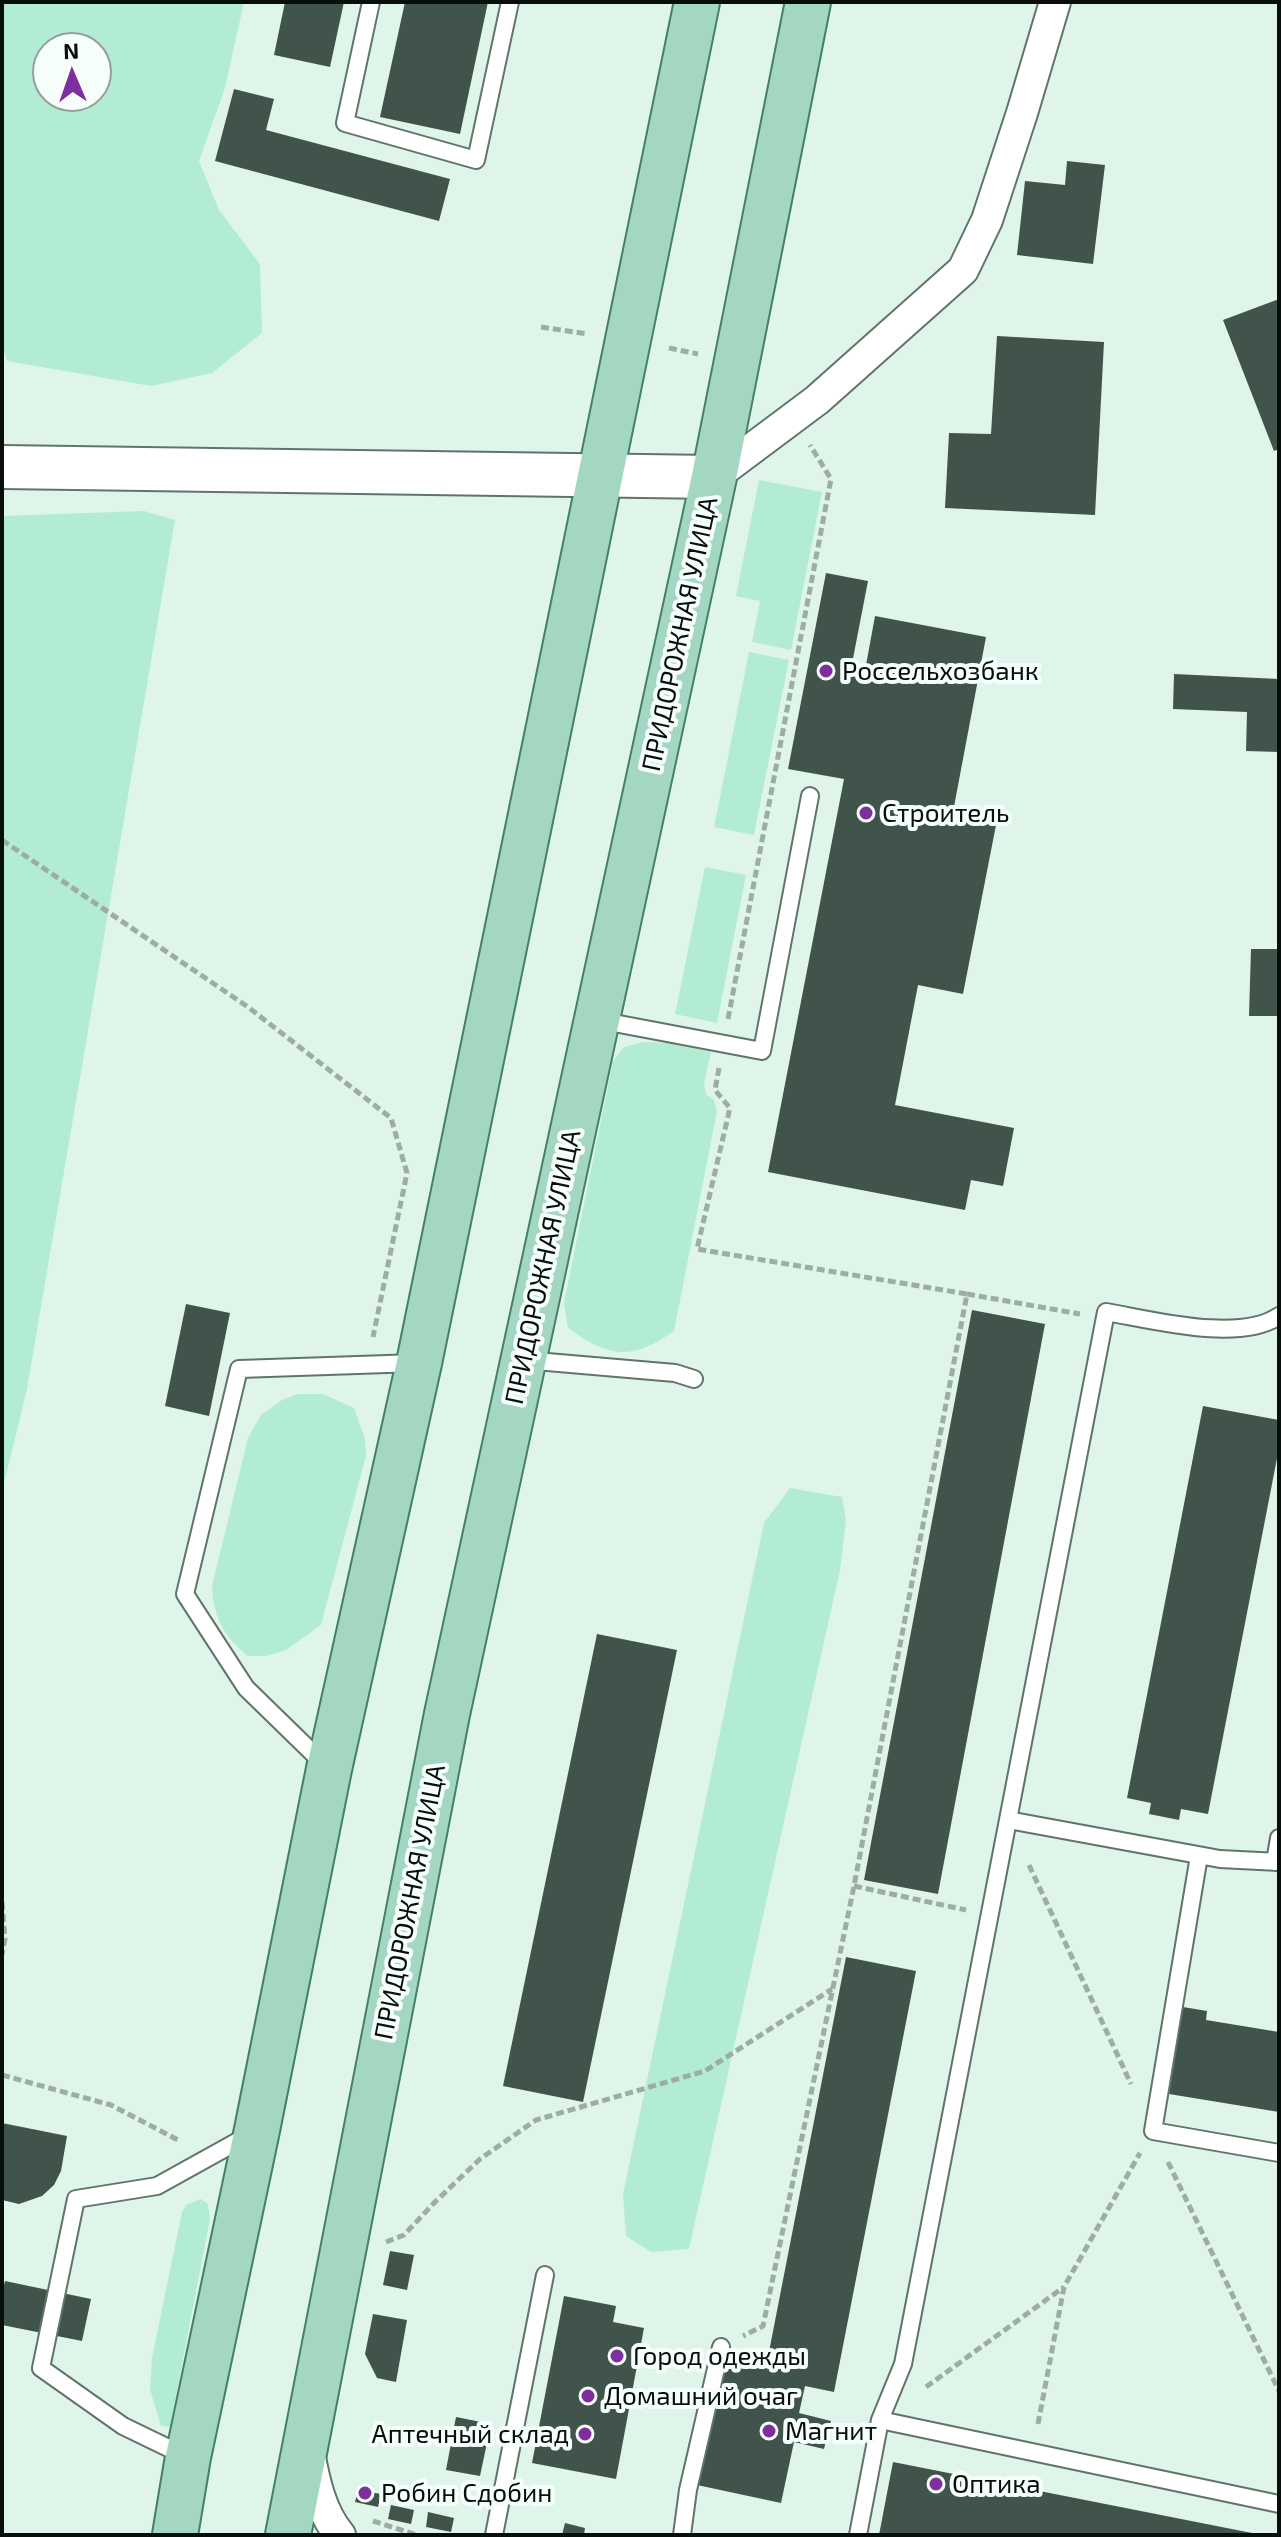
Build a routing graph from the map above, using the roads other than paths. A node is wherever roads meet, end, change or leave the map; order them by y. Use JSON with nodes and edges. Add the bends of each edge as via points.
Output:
{"nodes":[{"id":1,"x":371,"y":2,"type":"edge"},
{"id":2,"x":510,"y":2,"type":"edge"},
{"id":3,"x":697,"y":2,"type":"edge"},
{"id":4,"x":808,"y":2,"type":"edge"},
{"id":5,"x":1055,"y":2,"type":"edge"},
{"id":6,"x":2,"y":467,"type":"edge"},
{"id":7,"x":600,"y":474,"type":"junction"},
{"id":8,"x":714,"y":477,"type":"junction"},
{"id":9,"x":810,"y":796,"type":"dead end"},
{"id":10,"x":596,"y":1020,"type":"junction"},
{"id":11,"x":1279,"y":1316,"type":"edge"},
{"id":12,"x":522,"y":1360,"type":"junction"},
{"id":13,"x":419,"y":1363,"type":"junction"},
{"id":14,"x":694,"y":1379,"type":"dead end"},
{"id":15,"x":329,"y":1769,"type":"junction"},
{"id":16,"x":1008,"y":1820,"type":"junction"},
{"id":17,"x":1279,"y":1838,"type":"edge"},
{"id":18,"x":1199,"y":1856,"type":"junction"},
{"id":19,"x":1277,"y":1862,"type":"edge"},
{"id":20,"x":257,"y":2130,"type":"junction"},
{"id":21,"x":1279,"y":2153,"type":"edge"},
{"id":22,"x":545,"y":2275,"type":"dead end"},
{"id":23,"x":721,"y":2347,"type":"road end"},
{"id":24,"x":880,"y":2420,"type":"junction"},
{"id":25,"x":306,"y":2439,"type":"junction"},
{"id":26,"x":188,"y":2457,"type":"junction"},
{"id":27,"x":1279,"y":2504,"type":"edge"},
{"id":28,"x":175,"y":2535,"type":"edge"},
{"id":29,"x":288,"y":2535,"type":"edge"},
{"id":30,"x":340,"y":2535,"type":"edge"},
{"id":31,"x":494,"y":2535,"type":"edge"},
{"id":32,"x":682,"y":2535,"type":"edge"},
{"id":33,"x":858,"y":2535,"type":"edge"}],
"edges":[{"from":1,"to":2,"type":"lane","via":[[345,123],[476,160]]},
{"from":3,"to":7,"type":"main road"},
{"from":4,"to":8,"type":"main road","name":"ПРИДОРОЖНАЯ УЛИЦА"},
{"from":5,"to":8,"type":"street","via":[[987,220],[963,270],[817,400]]},
{"from":6,"to":7,"type":"street"},
{"from":7,"to":8,"type":"street"},
{"from":7,"to":13,"type":"main road"},
{"from":8,"to":10,"type":"main road","name":"ПРИДОРОЖНАЯ УЛИЦА"},
{"from":9,"to":10,"type":"lane","via":[[762,1051]]},
{"from":10,"to":12,"type":"main road","name":"ПРИДОРОЖНАЯ УЛИЦА"},
{"from":11,"to":16,"type":"lane","via":[[1226,1331],[1106,1312]]},
{"from":12,"to":14,"type":"lane"},
{"from":12,"to":25,"type":"main road","name":"ПРИДОРОЖНАЯ УЛИЦА","via":[[441,1744]]},
{"from":13,"to":15,"type":"main road"},
{"from":13,"to":15,"type":"lane","via":[[239,1369],[185,1594],[246,1688]]},
{"from":15,"to":20,"type":"main road"},
{"from":16,"to":18,"type":"lane"},
{"from":16,"to":24,"type":"lane","via":[[903,2364]]},
{"from":17,"to":19,"type":"lane"},
{"from":18,"to":19,"type":"lane"},
{"from":18,"to":21,"type":"lane","via":[[1153,2131]]},
{"from":20,"to":26,"type":"main road"},
{"from":20,"to":26,"type":"lane","via":[[157,2186],[76,2199],[41,2368],[123,2426]]},
{"from":22,"to":31,"type":"lane"},
{"from":23,"to":32,"type":"lane"},
{"from":24,"to":27,"type":"lane"},
{"from":24,"to":33,"type":"lane"},
{"from":25,"to":29,"type":"main road","name":"ПРИДОРОЖНАЯ УЛИЦА"},
{"from":25,"to":30,"type":"street","via":[[315,2484]]},
{"from":26,"to":28,"type":"main road"}]}
